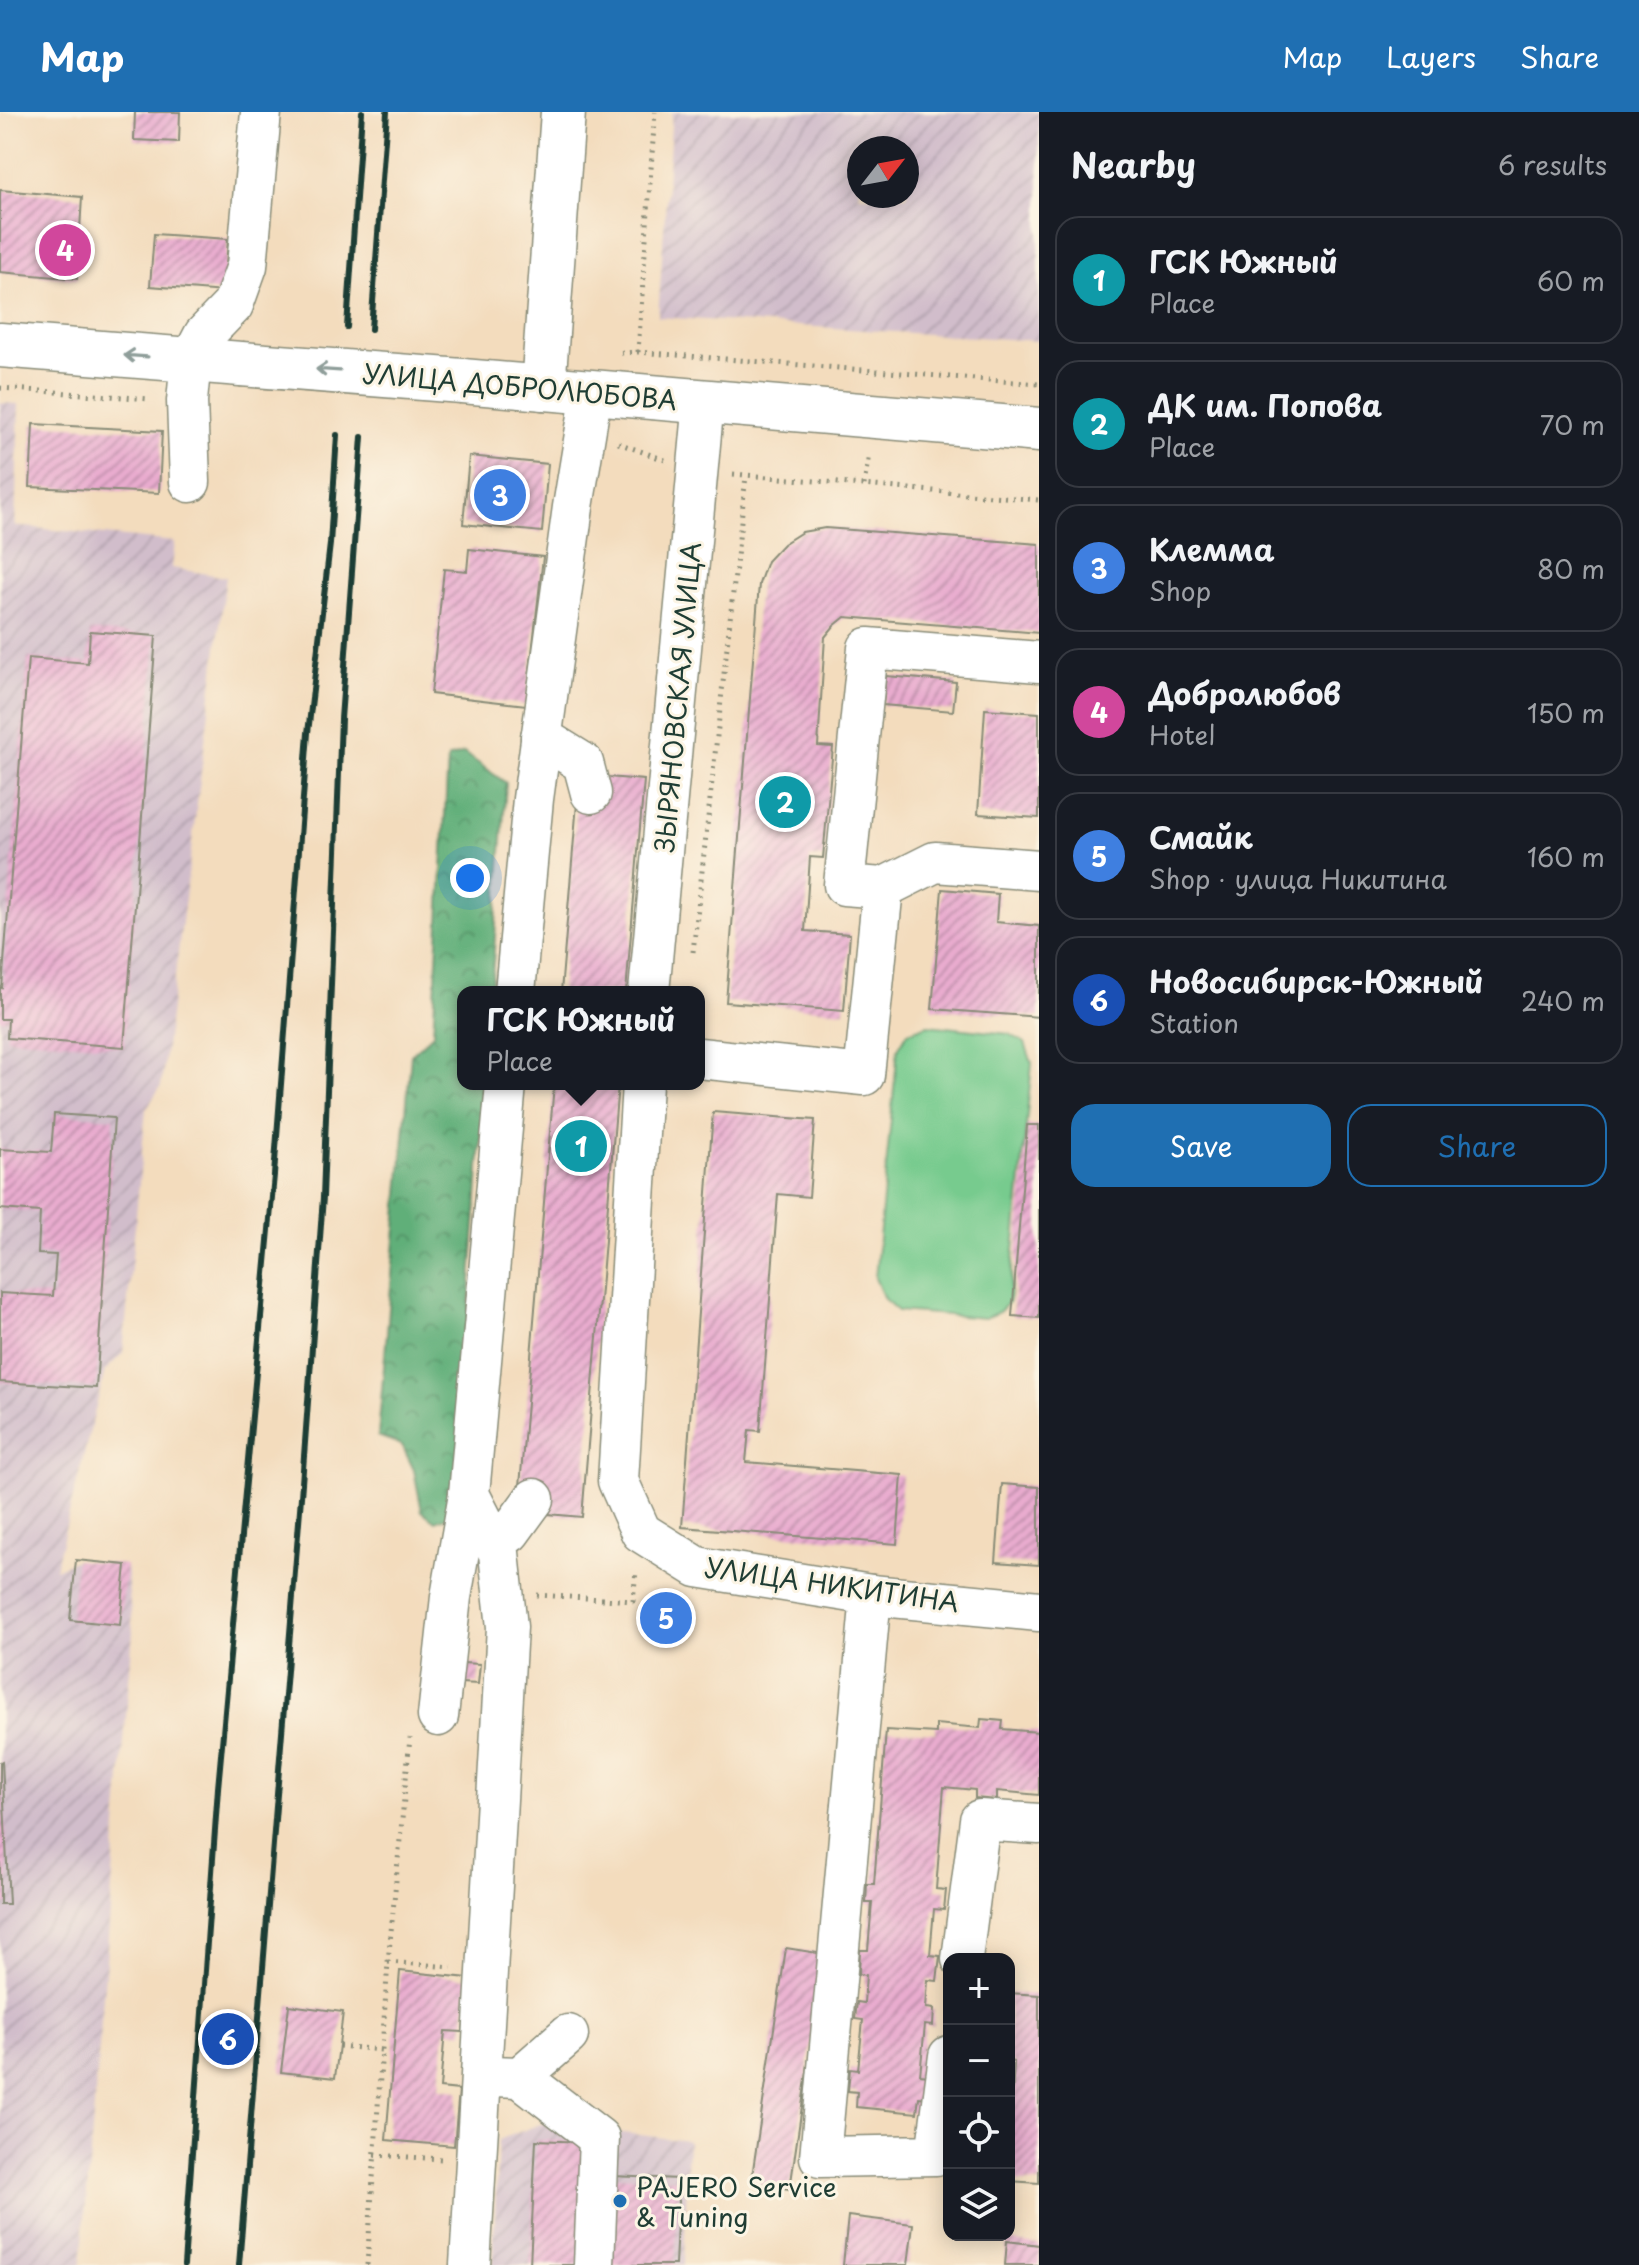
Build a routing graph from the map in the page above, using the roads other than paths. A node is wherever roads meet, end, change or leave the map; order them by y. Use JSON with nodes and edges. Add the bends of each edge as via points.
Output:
{"nodes":[{"id":1,"x":261,"y":112,"type":"edge"},
{"id":2,"x":563,"y":112,"type":"edge"},
{"id":3,"x":0,"y":345,"type":"edge"},
{"id":4,"x":189,"y":381,"type":"junction"},
{"id":5,"x":543,"y":388,"type":"junction"},
{"id":6,"x":704,"y":401,"type":"junction"},
{"id":7,"x":589,"y":412,"type":"junction"},
{"id":8,"x":1039,"y":430,"type":"edge"},
{"id":9,"x":190,"y":482,"type":"dead end"},
{"id":10,"x":1039,"y":662,"type":"edge"},
{"id":11,"x":541,"y":737,"type":"junction"},
{"id":12,"x":591,"y":793,"type":"dead end"},
{"id":13,"x":1039,"y":870,"type":"edge"},
{"id":14,"x":883,"y":888,"type":"junction"},
{"id":15,"x":516,"y":986,"type":"edge"},
{"id":16,"x":650,"y":986,"type":"edge"},
{"id":17,"x":705,"y":1059,"type":"edge"},
{"id":18,"x":505,"y":1090,"type":"edge"},
{"id":19,"x":642,"y":1090,"type":"edge"},
{"id":20,"x":469,"y":1494,"type":"junction"},
{"id":21,"x":534,"y":1499,"type":"dead end"},
{"id":22,"x":488,"y":1531,"type":"junction"},
{"id":23,"x":871,"y":1595,"type":"junction"},
{"id":24,"x":1039,"y":1611,"type":"edge"},
{"id":25,"x":424,"y":1726,"type":"road end"},
{"id":26,"x":1039,"y":1824,"type":"edge"},
{"id":27,"x":963,"y":1953,"type":"edge"},
{"id":28,"x":568,"y":2035,"type":"dead end"},
{"id":29,"x":481,"y":2076,"type":"junction"},
{"id":30,"x":520,"y":2077,"type":"junction"},
{"id":31,"x":944,"y":2097,"type":"edge"},
{"id":32,"x":470,"y":2265,"type":"edge"},
{"id":33,"x":594,"y":2265,"type":"edge"}],
"edges":[{"from":1,"to":4,"type":"street","via":[[247,266],[233,305],[204,335]]},
{"from":2,"to":5,"type":"main road"},
{"from":4,"to":3,"type":"main road","name":"УЛИЦА ДОБРОЛЮБОВА","one_way":true},
{"from":5,"to":4,"type":"main road","name":"УЛИЦА ДОБРОЛЮБОВА","one_way":true,"bridge":true,"via":[[241,364]]},
{"from":4,"to":9,"type":"street"},
{"from":5,"to":7,"type":"main road","name":"УЛИЦА ДОБРОЛЮБОВА"},
{"from":6,"to":7,"type":"main road","name":"УЛИЦА ДОБРОЛЮБОВА"},
{"from":6,"to":8,"type":"main road","name":"УЛИЦА ДОБРОЛЮБОВА"},
{"from":6,"to":16,"type":"street","name":"ЗЫРЯНОВСКАЯ УЛИЦА"},
{"from":7,"to":11,"type":"street"},
{"from":10,"to":14,"type":"street","via":[[868,648],[844,885]]},
{"from":11,"to":12,"type":"street","via":[[583,763]]},
{"from":11,"to":15,"type":"street"},
{"from":13,"to":14,"type":"street","via":[[935,862]]},
{"from":14,"to":17,"type":"street","via":[[864,1075]]},
{"from":18,"to":20,"type":"street"},
{"from":19,"to":23,"type":"street","name":"УЛИЦА НИКИТИНА","via":[[618,1481],[641,1532],[697,1567]]},
{"from":20,"to":22,"type":"street"},
{"from":20,"to":25,"type":"street"},
{"from":21,"to":22,"type":"street","via":[[510,1532]]},
{"from":22,"to":29,"type":"street","via":[[499,1553],[507,1627]]},
{"from":23,"to":24,"type":"street","name":"УЛИЦА НИКИТИНА"},
{"from":23,"to":31,"type":"street","via":[[820,2157],[936,2155]]},
{"from":26,"to":27,"type":"street","via":[[980,1820]]},
{"from":28,"to":30,"type":"street"},
{"from":29,"to":30,"type":"street"},
{"from":29,"to":32,"type":"street"},
{"from":30,"to":33,"type":"street","via":[[599,2138]]}]}
